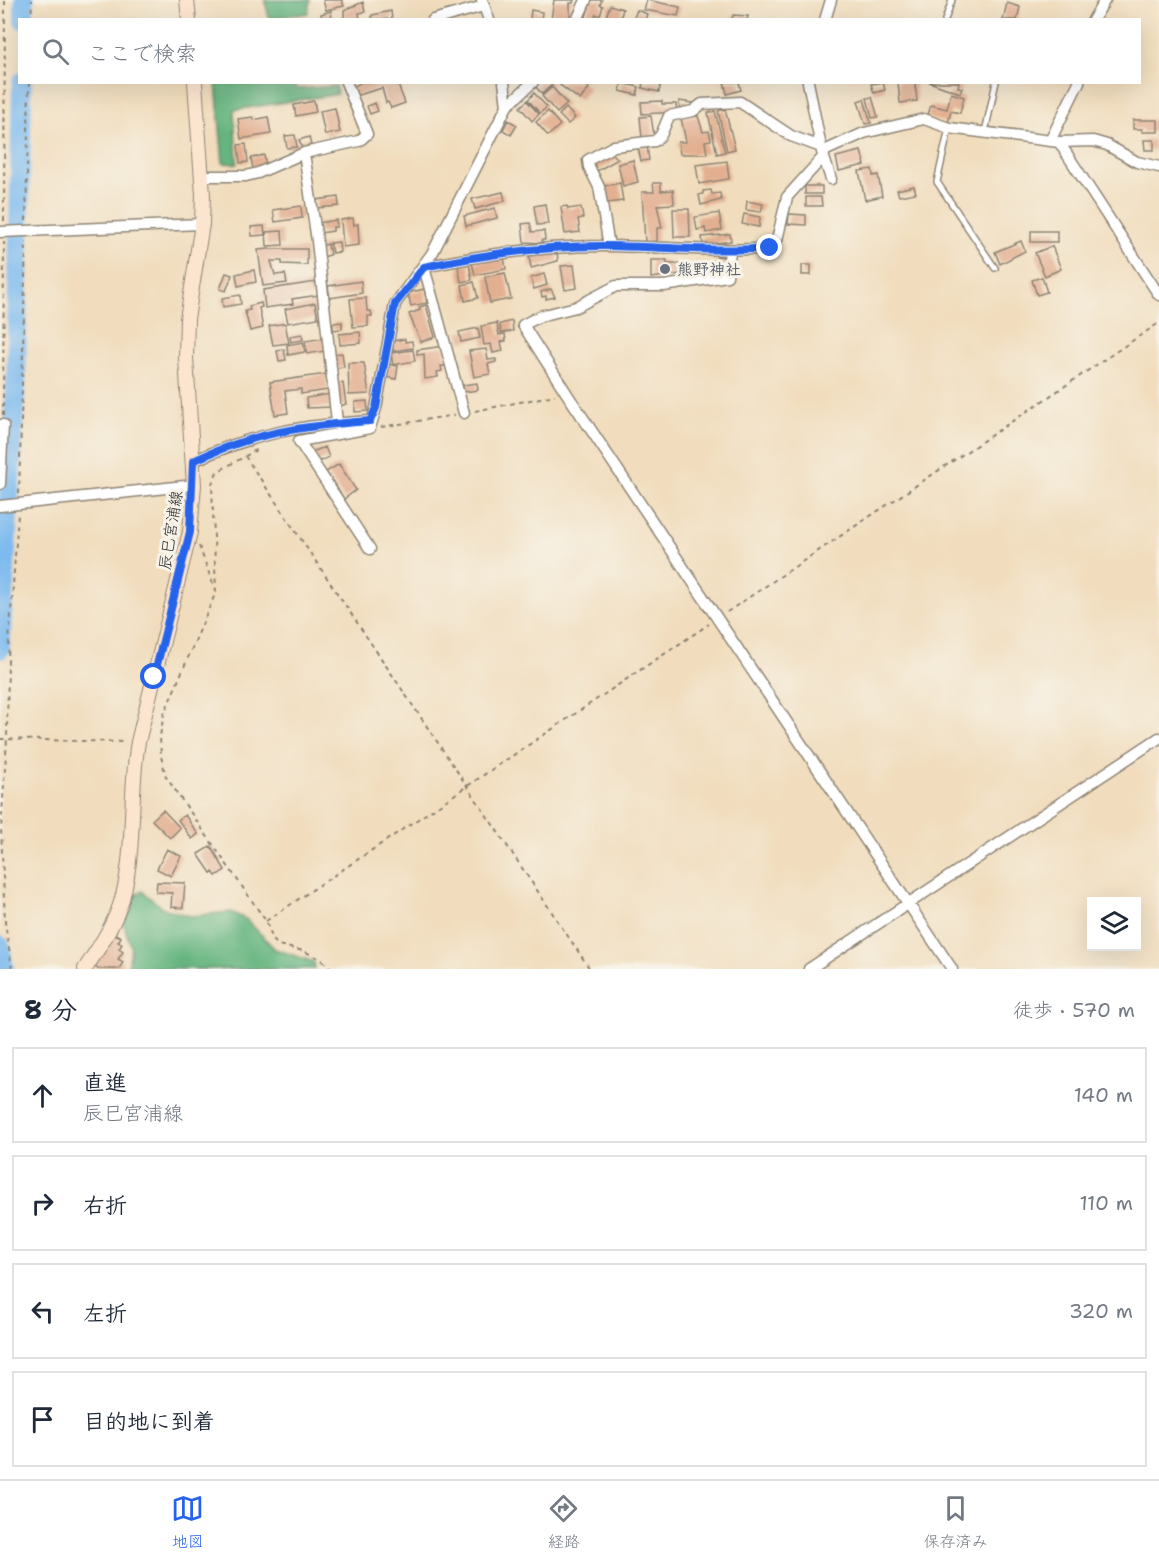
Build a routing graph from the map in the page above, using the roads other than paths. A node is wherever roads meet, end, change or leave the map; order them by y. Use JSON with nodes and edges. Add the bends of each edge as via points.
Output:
{"nodes":[{"id":1,"x":188,"y":0,"type":"edge"},
{"id":2,"x":586,"y":0,"type":"edge"},
{"id":3,"x":831,"y":0,"type":"edge"},
{"id":4,"x":952,"y":0,"type":"edge"},
{"id":5,"x":1105,"y":0,"type":"edge"},
{"id":6,"x":483,"y":3,"type":"edge"},
{"id":7,"x":189,"y":18,"type":"edge"},
{"id":8,"x":439,"y":18,"type":"edge"},
{"id":9,"x":488,"y":18,"type":"edge"},
{"id":10,"x":578,"y":18,"type":"edge"},
{"id":11,"x":826,"y":18,"type":"edge"},
{"id":12,"x":946,"y":18,"type":"edge"},
{"id":13,"x":1094,"y":18,"type":"edge"},
{"id":14,"x":195,"y":84,"type":"edge"},
{"id":15,"x":347,"y":84,"type":"edge"},
{"id":16,"x":504,"y":84,"type":"edge"},
{"id":17,"x":531,"y":84,"type":"edge"},
{"id":18,"x":808,"y":84,"type":"edge"},
{"id":19,"x":996,"y":84,"type":"edge"},
{"id":20,"x":1078,"y":84,"type":"edge"},
{"id":21,"x":507,"y":106,"type":"junction"},
{"id":22,"x":949,"y":128,"type":"junction"},
{"id":23,"x":985,"y":132,"type":"junction"},
{"id":24,"x":1055,"y":140,"type":"junction"},
{"id":25,"x":822,"y":151,"type":"junction"},
{"id":26,"x":304,"y":153,"type":"junction"},
{"id":27,"x":1159,"y":167,"type":"edge"},
{"id":28,"x":203,"y":176,"type":"junction"},
{"id":29,"x":831,"y":179,"type":"dead end"},
{"id":30,"x":202,"y":224,"type":"junction"},
{"id":31,"x":2,"y":232,"type":"edge"},
{"id":32,"x":609,"y":246,"type":"junction"},
{"id":33,"x":730,"y":251,"type":"junction"},
{"id":34,"x":424,"y":267,"type":"junction"},
{"id":35,"x":995,"y":268,"type":"dead end"},
{"id":36,"x":1159,"y":296,"type":"edge"},
{"id":37,"x":464,"y":413,"type":"dead end"},
{"id":38,"x":370,"y":421,"type":"junction"},
{"id":39,"x":337,"y":422,"type":"junction"},
{"id":40,"x":2,"y":425,"type":"edge"},
{"id":41,"x":193,"y":461,"type":"junction"},
{"id":42,"x":0,"y":484,"type":"edge"},
{"id":43,"x":194,"y":485,"type":"junction"},
{"id":44,"x":0,"y":506,"type":"edge"},
{"id":45,"x":370,"y":549,"type":"dead end"},
{"id":46,"x":1159,"y":738,"type":"edge"},
{"id":47,"x":908,"y":903,"type":"junction"},
{"id":48,"x":85,"y":969,"type":"edge"},
{"id":49,"x":809,"y":969,"type":"edge"},
{"id":50,"x":952,"y":969,"type":"edge"}],
"edges":[{"from":1,"to":7,"type":"main road"},
{"from":2,"to":10,"type":"street"},
{"from":3,"to":11,"type":"street"},
{"from":4,"to":12,"type":"lane"},
{"from":5,"to":13,"type":"street"},
{"from":6,"to":8,"type":"street"},
{"from":6,"to":9,"type":"street"},
{"from":14,"to":28,"type":"main road","name":"辰巳宮浦線"},
{"from":15,"to":26,"type":"street","via":[[367,134],[360,141]]},
{"from":16,"to":21,"type":"street"},
{"from":17,"to":21,"type":"street"},
{"from":18,"to":25,"type":"street"},
{"from":19,"to":23,"type":"lane"},
{"from":20,"to":24,"type":"street"},
{"from":21,"to":34,"type":"street"},
{"from":22,"to":23,"type":"street"},
{"from":22,"to":25,"type":"street","via":[[924,119],[913,120],[864,133]]},
{"from":22,"to":35,"type":"lane","via":[[937,182]]},
{"from":23,"to":24,"type":"street"},
{"from":24,"to":27,"type":"street","via":[[1092,141],[1137,162]]},
{"from":24,"to":36,"type":"street"},
{"from":25,"to":29,"type":"street"},
{"from":25,"to":32,"type":"street","via":[[791,136],[740,102],[702,104],[693,111],[669,116],[655,141],[614,146],[588,160],[600,187]]},
{"from":25,"to":33,"type":"street","via":[[787,197],[774,246]]},
{"from":26,"to":28,"type":"street","via":[[252,175]]},
{"from":26,"to":39,"type":"street"},
{"from":28,"to":30,"type":"main road","name":"辰巳宮浦線"},
{"from":30,"to":31,"type":"street"},
{"from":30,"to":41,"type":"main road","name":"辰巳宮浦線","via":[[187,319]]},
{"from":32,"to":33,"type":"street"},
{"from":32,"to":34,"type":"street","via":[[521,250]]},
{"from":33,"to":47,"type":"street","via":[[727,276],[664,286],[616,286],[576,307],[540,316],[523,325]]},
{"from":34,"to":37,"type":"street"},
{"from":34,"to":38,"type":"street","via":[[395,304],[376,408]]},
{"from":38,"to":39,"type":"street"},
{"from":38,"to":45,"type":"street","via":[[370,428],[299,441]]},
{"from":39,"to":41,"type":"street","via":[[261,434]]},
{"from":40,"to":42,"type":"street"},
{"from":41,"to":43,"type":"main road","name":"辰巳宮浦線"},
{"from":43,"to":44,"type":"street"},
{"from":43,"to":48,"type":"main road","name":"辰巳宮浦線","via":[[189,534],[132,774],[128,866],[122,900]]},
{"from":46,"to":47,"type":"street"},
{"from":47,"to":49,"type":"street"},
{"from":47,"to":50,"type":"street"}]}
